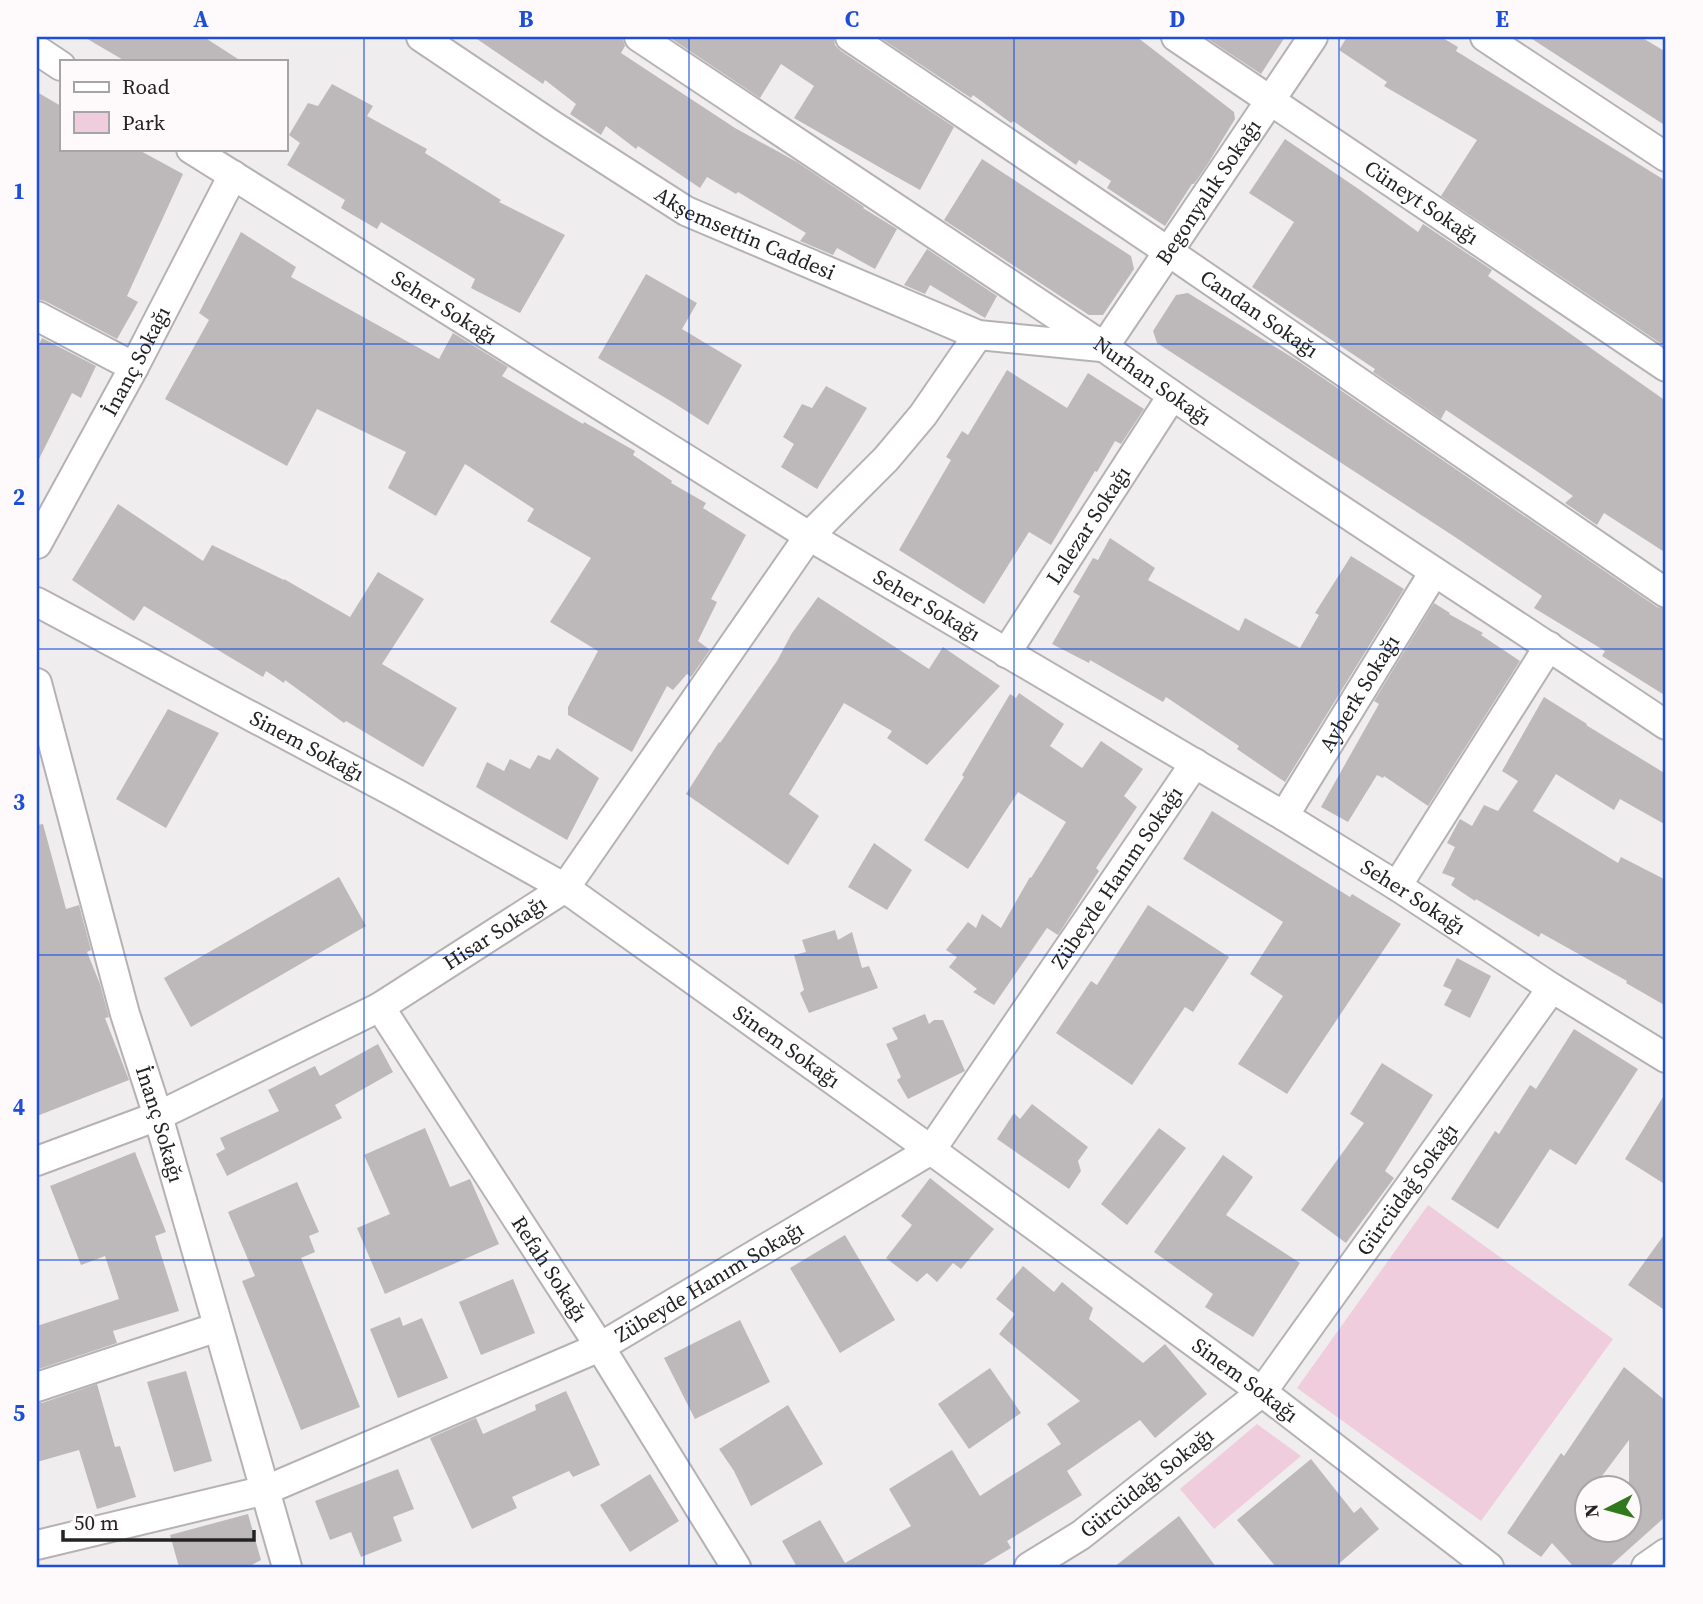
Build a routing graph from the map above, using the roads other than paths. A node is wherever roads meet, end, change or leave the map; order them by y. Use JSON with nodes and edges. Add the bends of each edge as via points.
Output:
{"nodes":[{"id":1,"x":421,"y":37,"type":"edge"},
{"id":2,"x":639,"y":37,"type":"edge"},
{"id":3,"x":850,"y":37,"type":"edge"},
{"id":4,"x":1176,"y":37,"type":"edge"},
{"id":5,"x":1313,"y":37,"type":"edge"},
{"id":6,"x":1485,"y":37,"type":"edge"},
{"id":7,"x":37,"y":50,"type":"edge"},
{"id":8,"x":60,"y":65,"type":"edge"},
{"id":9,"x":1269,"y":101,"type":"junction"},
{"id":10,"x":193,"y":150,"type":"edge"},
{"id":11,"x":1666,"y":157,"type":"edge"},
{"id":12,"x":233,"y":175,"type":"junction"},
{"id":13,"x":1169,"y":252,"type":"junction"},
{"id":14,"x":37,"y":316,"type":"edge"},
{"id":15,"x":978,"y":335,"type":"junction"},
{"id":16,"x":1104,"y":347,"type":"junction"},
{"id":17,"x":134,"y":366,"type":"junction"},
{"id":18,"x":1666,"y":367,"type":"edge"},
{"id":19,"x":1172,"y":396,"type":"junction"},
{"id":20,"x":809,"y":536,"type":"junction"},
{"id":21,"x":37,"y":544,"type":"edge"},
{"id":22,"x":1434,"y":572,"type":"junction"},
{"id":23,"x":1666,"y":593,"type":"edge"},
{"id":24,"x":37,"y":602,"type":"edge"},
{"id":25,"x":1549,"y":646,"type":"junction"},
{"id":26,"x":1006,"y":653,"type":"junction"},
{"id":27,"x":37,"y":683,"type":"edge"},
{"id":28,"x":1666,"y":726,"type":"edge"},
{"id":29,"x":1195,"y":763,"type":"junction"},
{"id":30,"x":1284,"y":816,"type":"junction"},
{"id":31,"x":1396,"y":886,"type":"junction"},
{"id":32,"x":565,"y":888,"type":"junction"},
{"id":33,"x":1552,"y":988,"type":"junction"},
{"id":34,"x":380,"y":1007,"type":"junction"},
{"id":35,"x":1666,"y":1058,"type":"edge"},
{"id":36,"x":158,"y":1116,"type":"junction"},
{"id":37,"x":931,"y":1150,"type":"junction"},
{"id":38,"x":37,"y":1161,"type":"edge"},
{"id":39,"x":218,"y":1328,"type":"junction"},
{"id":40,"x":600,"y":1347,"type":"junction"},
{"id":41,"x":37,"y":1387,"type":"edge"},
{"id":42,"x":1262,"y":1392,"type":"junction"},
{"id":43,"x":266,"y":1490,"type":"junction"},
{"id":44,"x":37,"y":1545,"type":"edge"},
{"id":45,"x":287,"y":1567,"type":"edge"},
{"id":46,"x":736,"y":1567,"type":"edge"},
{"id":47,"x":1029,"y":1567,"type":"edge"},
{"id":48,"x":1489,"y":1567,"type":"edge"}],
"edges":[{"from":1,"to":15,"type":"street","name":"Akşemsettin Caddesi","via":[[686,211]]},
{"from":2,"to":16,"type":"street","name":"Nurhan Sokağı"},
{"from":3,"to":13,"type":"street","name":"Candan Sokağı"},
{"from":4,"to":9,"type":"street","name":"Cüneyt Sokağı"},
{"from":5,"to":9,"type":"street","name":"Begonyalık Sokağı"},
{"from":6,"to":11,"type":"street"},
{"from":7,"to":8,"type":"street"},
{"from":9,"to":13,"type":"street","name":"Begonyalık Sokağı"},
{"from":9,"to":18,"type":"street","name":"Cüneyt Sokağı"},
{"from":10,"to":12,"type":"street","name":"Seher Sokağı"},
{"from":12,"to":17,"type":"street","name":"İnanç Sokağı"},
{"from":12,"to":20,"type":"street","name":"Seher Sokağı"},
{"from":13,"to":16,"type":"street","name":"Begonyalık Sokağı"},
{"from":13,"to":23,"type":"street","name":"Candan Sokağı"},
{"from":14,"to":17,"type":"street"},
{"from":15,"to":16,"type":"street","name":"Akşemsettin Caddesi"},
{"from":15,"to":20,"type":"street","name":"Hisar Sokağı","via":[[886,460]]},
{"from":16,"to":19,"type":"street","name":"Nurhan Sokağı"},
{"from":17,"to":21,"type":"street","name":"İnanç Sokağı"},
{"from":19,"to":22,"type":"street","name":"Nurhan Sokağı"},
{"from":19,"to":26,"type":"street","name":"Lalezar Sokağı"},
{"from":20,"to":26,"type":"street","name":"Seher Sokağı"},
{"from":20,"to":32,"type":"street","name":"Hisar Sokağı"},
{"from":22,"to":25,"type":"street","name":"Nurhan Sokağı"},
{"from":22,"to":30,"type":"street","name":"Ayberk Sokağı"},
{"from":24,"to":32,"type":"street","name":"Sinem Sokağı"},
{"from":25,"to":28,"type":"street","name":"Nurhan Sokağı"},
{"from":25,"to":31,"type":"street"},
{"from":26,"to":29,"type":"street","name":"Seher Sokağı"},
{"from":27,"to":36,"type":"street","name":"İnanç Sokağı","via":[[125,1014]]},
{"from":29,"to":30,"type":"street","name":"Seher Sokağı"},
{"from":29,"to":37,"type":"street","name":"Zübeyde Hanım Sokağı"},
{"from":30,"to":31,"type":"street","name":"Seher Sokağı"},
{"from":31,"to":33,"type":"street","name":"Seher Sokağı"},
{"from":32,"to":34,"type":"street","name":"Hisar Sokağı"},
{"from":32,"to":37,"type":"street","name":"Sinem Sokağı"},
{"from":33,"to":35,"type":"street","name":"Seher Sokağı"},
{"from":33,"to":42,"type":"street","name":"Gürcüdağ Sokağı"},
{"from":34,"to":36,"type":"street","name":"Hisar Sokağı"},
{"from":34,"to":40,"type":"street","name":"Refah Sokağı"},
{"from":36,"to":38,"type":"street","name":"Hisar Sokağı"},
{"from":36,"to":39,"type":"street","name":"İnanç Sokağı"},
{"from":37,"to":40,"type":"street","name":"Zübeyde Hanım Sokağı"},
{"from":37,"to":42,"type":"street","name":"Sinem Sokağı"},
{"from":39,"to":41,"type":"street"},
{"from":39,"to":43,"type":"street","name":"İnanç Sokağı"},
{"from":40,"to":43,"type":"street","name":"Zübeyde Hanım Sokağı"},
{"from":40,"to":46,"type":"street","name":"Refah Sokağı"},
{"from":42,"to":47,"type":"street","name":"Gürcüdağı Sokağı","via":[[1081,1535]]},
{"from":42,"to":48,"type":"street","name":"Sinem Sokağı"},
{"from":43,"to":44,"type":"street","name":"Zübeyde Hanım Sokağı"},
{"from":43,"to":45,"type":"street","name":"İnanç Sokağı"}]}
